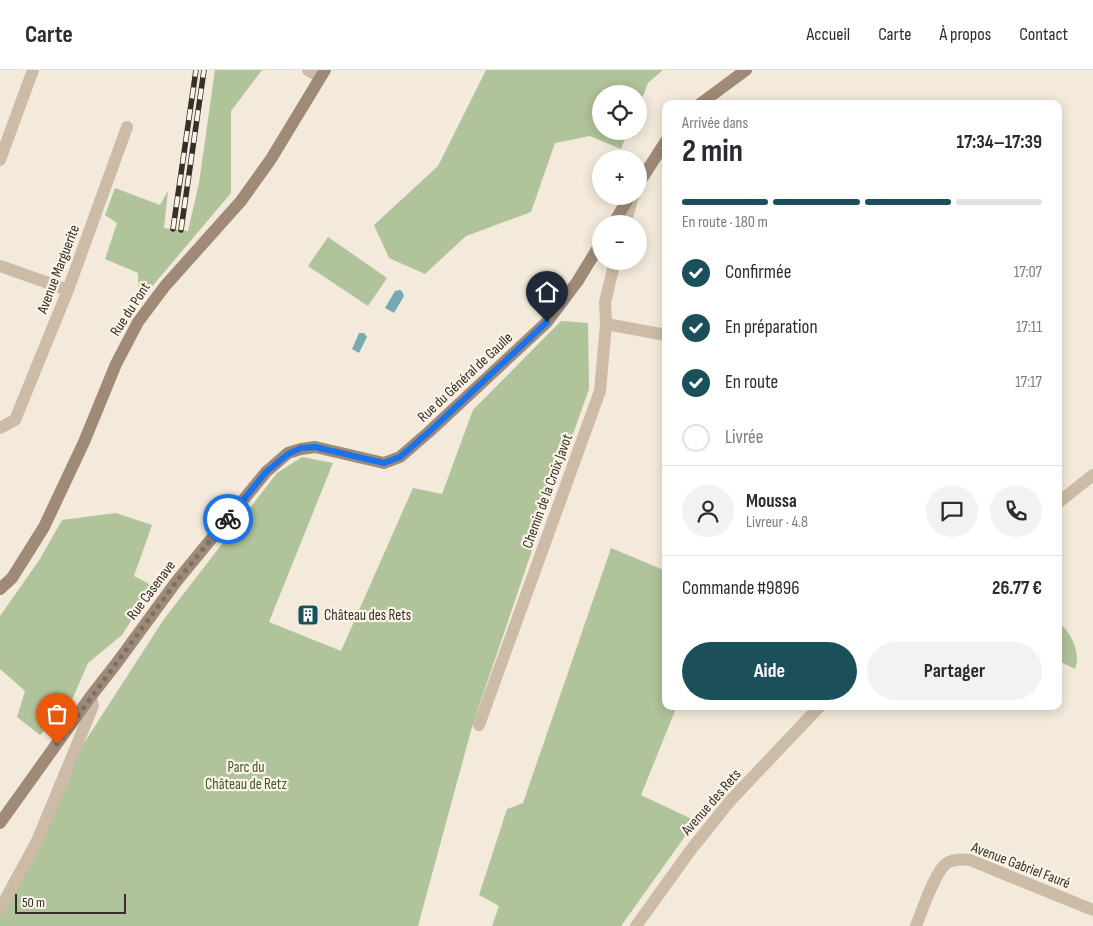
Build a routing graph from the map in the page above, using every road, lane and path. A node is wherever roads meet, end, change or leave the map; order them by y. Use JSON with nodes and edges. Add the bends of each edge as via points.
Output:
{"nodes":[{"id":1,"x":33,"y":70,"type":"edge"},
{"id":2,"x":308,"y":70,"type":"edge"},
{"id":3,"x":746,"y":70,"type":"edge"},
{"id":4,"x":323,"y":74,"type":"edge"},
{"id":5,"x":705,"y":100,"type":"edge"},
{"id":6,"x":127,"y":127,"type":"dead end"},
{"id":7,"x":662,"y":148,"type":"edge"},
{"id":8,"x":0,"y":160,"type":"edge"},
{"id":9,"x":647,"y":171,"type":"edge"},
{"id":10,"x":592,"y":258,"type":"edge"},
{"id":11,"x":0,"y":266,"type":"edge"},
{"id":12,"x":614,"y":270,"type":"edge"},
{"id":13,"x":68,"y":290,"type":"junction"},
{"id":14,"x":606,"y":324,"type":"junction"},
{"id":15,"x":662,"y":334,"type":"edge"},
{"id":16,"x":0,"y":428,"type":"edge"},
{"id":17,"x":370,"y":461,"type":"joint"},
{"id":18,"x":1093,"y":475,"type":"edge"},
{"id":19,"x":1062,"y":500,"type":"edge"},
{"id":20,"x":0,"y":589,"type":"edge"},
{"id":21,"x":91,"y":696,"type":"junction"},
{"id":22,"x":816,"y":710,"type":"edge"},
{"id":23,"x":479,"y":725,"type":"dead end"},
{"id":24,"x":0,"y":823,"type":"edge"},
{"id":25,"x":0,"y":909,"type":"edge"},
{"id":26,"x":1093,"y":910,"type":"edge"},
{"id":27,"x":636,"y":926,"type":"edge"},
{"id":28,"x":916,"y":926,"type":"edge"}],
"edges":[{"from":1,"to":8,"type":"street"},
{"from":2,"to":4,"type":"street"},
{"from":3,"to":5,"type":"street"},
{"from":4,"to":20,"type":"street","name":"Rue du Pont","via":[[241,201],[165,286],[138,322],[116,364],[44,528],[12,578]]},
{"from":6,"to":13,"type":"street","name":"Avenue Marguerite"},
{"from":7,"to":9,"type":"street"},
{"from":10,"to":17,"type":"street","name":"Rue du Général de Gaulle","via":[[547,322],[430,431],[400,457],[384,463]]},
{"from":11,"to":13,"type":"street"},
{"from":12,"to":14,"type":"street","name":"Chemin de la Croix Javot","via":[[605,302]]},
{"from":13,"to":16,"type":"street","name":"Avenue Marguerite","via":[[15,420]]},
{"from":14,"to":15,"type":"street"},
{"from":14,"to":23,"type":"street","name":"Chemin de la Croix Javot","via":[[600,391]]},
{"from":17,"to":21,"type":"street","name":"Rue Casenave","via":[[315,447],[301,448],[266,472],[188,567]]},
{"from":18,"to":19,"type":"street"},
{"from":21,"to":24,"type":"street","name":"Rue Casenave"},
{"from":21,"to":25,"type":"street","via":[[93,706],[37,841]]},
{"from":22,"to":27,"type":"street","name":"Avenue des Rets","via":[[730,801]]},
{"from":26,"to":28,"type":"street","name":"Avenue Gabriel Fauré","via":[[970,860],[959,859],[947,864],[938,874]]}]}
